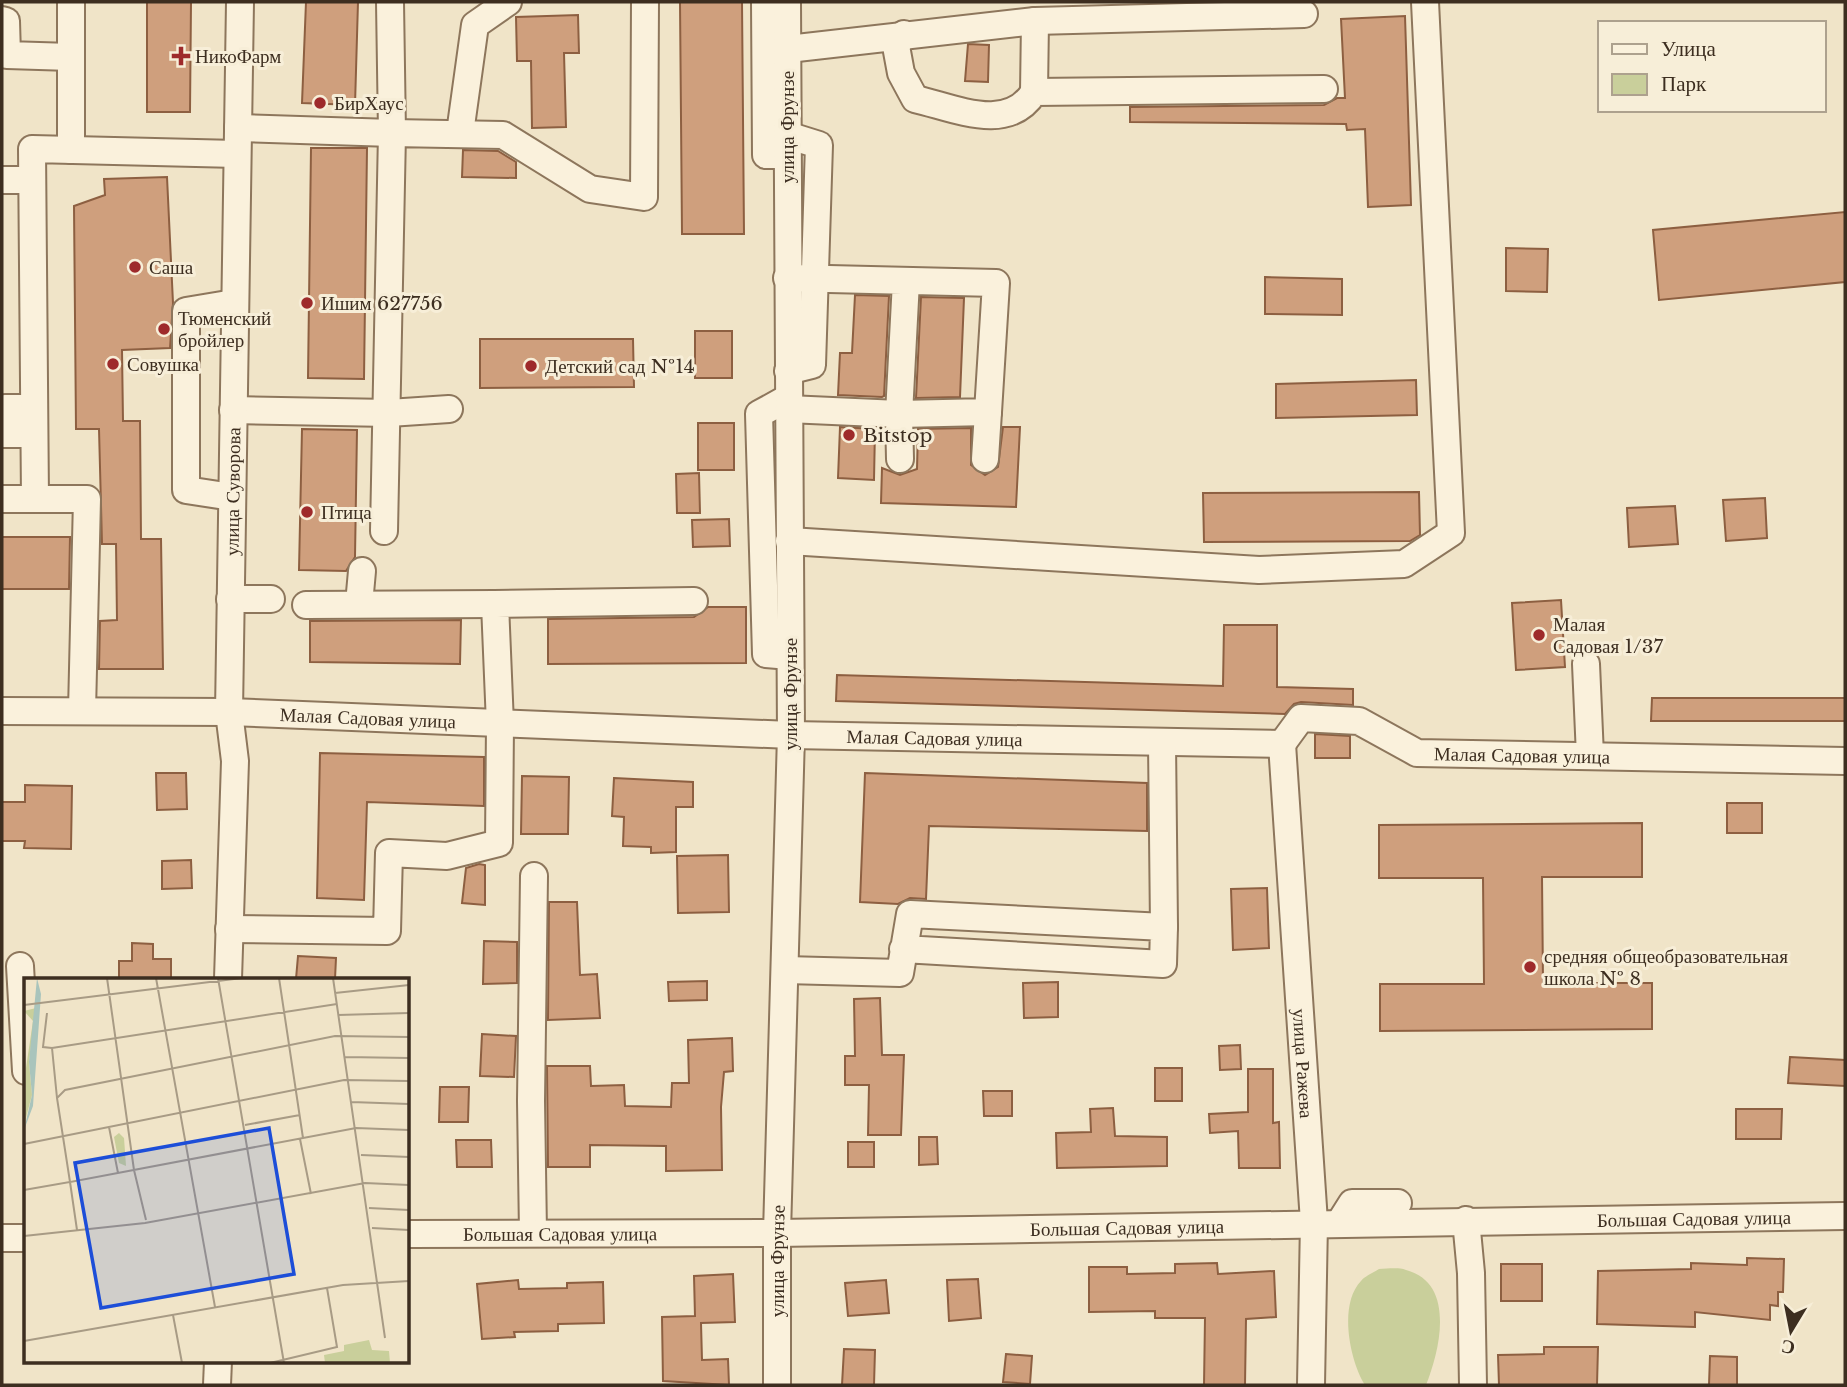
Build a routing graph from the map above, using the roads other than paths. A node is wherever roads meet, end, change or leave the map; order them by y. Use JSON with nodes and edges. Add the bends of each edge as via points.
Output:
{"nodes":[{"id":1,"x":71,"y":2,"type":"edge"},
{"id":2,"x":240,"y":2,"type":"edge"},
{"id":3,"x":390,"y":2,"type":"edge"},
{"id":4,"x":508,"y":2,"type":"edge"},
{"id":5,"x":645,"y":2,"type":"edge"},
{"id":6,"x":765,"y":2,"type":"edge"},
{"id":7,"x":787,"y":2,"type":"edge"},
{"id":8,"x":1425,"y":2,"type":"edge"},
{"id":9,"x":1304,"y":14,"type":"dead end"},
{"id":10,"x":2,"y":20,"type":"edge"},
{"id":11,"x":1035,"y":21,"type":"junction"},
{"id":12,"x":904,"y":34,"type":"junction"},
{"id":13,"x":788,"y":49,"type":"junction"},
{"id":14,"x":4,"y":55,"type":"edge"},
{"id":15,"x":71,"y":57,"type":"junction"},
{"id":16,"x":1324,"y":89,"type":"dead end"},
{"id":17,"x":1034,"y":92,"type":"junction"},
{"id":18,"x":238,"y":128,"type":"junction"},
{"id":19,"x":392,"y":133,"type":"junction"},
{"id":20,"x":460,"y":133,"type":"junction"},
{"id":21,"x":787,"y":145,"type":"junction"},
{"id":22,"x":71,"y":150,"type":"junction"},
{"id":23,"x":237,"y":154,"type":"junction"},
{"id":24,"x":2,"y":180,"type":"edge"},
{"id":25,"x":32,"y":180,"type":"junction"},
{"id":26,"x":787,"y":278,"type":"junction"},
{"id":27,"x":815,"y":279,"type":"junction"},
{"id":28,"x":906,"y":281,"type":"junction"},
{"id":29,"x":234,"y":303,"type":"junction"},
{"id":30,"x":788,"y":372,"type":"junction"},
{"id":31,"x":788,"y":404,"type":"junction"},
{"id":32,"x":449,"y":409,"type":"dead end"},
{"id":33,"x":233,"y":410,"type":"junction"},
{"id":34,"x":988,"y":412,"type":"junction"},
{"id":35,"x":389,"y":413,"type":"junction"},
{"id":36,"x":899,"y":414,"type":"junction"},
{"id":37,"x":900,"y":459,"type":"dead end"},
{"id":38,"x":985,"y":459,"type":"dead end"},
{"id":39,"x":232,"y":497,"type":"junction"},
{"id":40,"x":2,"y":499,"type":"edge"},
{"id":41,"x":35,"y":499,"type":"junction"},
{"id":42,"x":384,"y":531,"type":"dead end"},
{"id":43,"x":789,"y":541,"type":"junction"},
{"id":44,"x":362,"y":571,"type":"dead end"},
{"id":45,"x":230,"y":599,"type":"junction"},
{"id":46,"x":271,"y":599,"type":"dead end"},
{"id":47,"x":694,"y":601,"type":"dead end"},
{"id":48,"x":359,"y":604,"type":"junction"},
{"id":49,"x":495,"y":604,"type":"junction"},
{"id":50,"x":306,"y":605,"type":"dead end"},
{"id":51,"x":777,"y":610,"type":"junction"},
{"id":52,"x":1586,"y":664,"type":"dead end"},
{"id":53,"x":2,"y":711,"type":"edge"},
{"id":54,"x":82,"y":711,"type":"junction"},
{"id":55,"x":229,"y":712,"type":"junction"},
{"id":56,"x":500,"y":724,"type":"junction"},
{"id":57,"x":791,"y":735,"type":"junction"},
{"id":58,"x":1161,"y":741,"type":"junction"},
{"id":59,"x":1282,"y":744,"type":"junction"},
{"id":60,"x":1590,"y":756,"type":"junction"},
{"id":61,"x":1845,"y":761,"type":"edge"},
{"id":62,"x":534,"y":876,"type":"dead end"},
{"id":63,"x":1164,"y":927,"type":"junction"},
{"id":64,"x":903,"y":949,"type":"junction"},
{"id":65,"x":224,"y":954,"type":"edge"},
{"id":66,"x":20,"y":966,"type":"dead end"},
{"id":67,"x":785,"y":970,"type":"junction"},
{"id":68,"x":24,"y":1036,"type":"edge"},
{"id":69,"x":1845,"y":1216,"type":"edge"},
{"id":70,"x":1474,"y":1220,"type":"junction"},
{"id":71,"x":1327,"y":1222,"type":"junction"},
{"id":72,"x":533,"y":1233,"type":"junction"},
{"id":73,"x":777,"y":1233,"type":"junction"},
{"id":74,"x":410,"y":1234,"type":"edge"},
{"id":75,"x":2,"y":1238,"type":"edge"},
{"id":76,"x":24,"y":1238,"type":"edge"},
{"id":77,"x":218,"y":1362,"type":"edge"},
{"id":78,"x":217,"y":1385,"type":"edge"},
{"id":79,"x":778,"y":1385,"type":"edge"},
{"id":80,"x":1311,"y":1385,"type":"edge"},
{"id":81,"x":1473,"y":1385,"type":"edge"}],
"edges":[{"from":1,"to":15,"type":"street"},
{"from":2,"to":18,"type":"street","name":"улица Суворова"},
{"from":3,"to":19,"type":"street"},
{"from":4,"to":20,"type":"street","via":[[475,25]]},
{"from":5,"to":20,"type":"street","via":[[644,197],[590,189],[503,135]]},
{"from":6,"to":21,"type":"street","via":[[766,155]]},
{"from":7,"to":13,"type":"street","name":"улица Фрунзе"},
{"from":8,"to":43,"type":"street","via":[[1451,533],[1404,564],[1259,569]]},
{"from":9,"to":11,"type":"street"},
{"from":10,"to":14,"type":"street","via":[[6,21]]},
{"from":11,"to":12,"type":"street"},
{"from":11,"to":17,"type":"street"},
{"from":12,"to":13,"type":"street"},
{"from":12,"to":17,"type":"street","via":[[896,46],[901,73],[915,99],[1002,116],[1024,108]]},
{"from":13,"to":21,"type":"street","name":"улица Фрунзе"},
{"from":14,"to":15,"type":"street"},
{"from":15,"to":22,"type":"street"},
{"from":16,"to":17,"type":"street"},
{"from":18,"to":19,"type":"street"},
{"from":18,"to":23,"type":"street","name":"улица Суворова"},
{"from":19,"to":20,"type":"street"},
{"from":19,"to":35,"type":"street"},
{"from":21,"to":26,"type":"street","name":"улица Фрунзе"},
{"from":21,"to":27,"type":"street","via":[[819,145]]},
{"from":22,"to":23,"type":"street"},
{"from":22,"to":25,"type":"street","via":[[32,149]]},
{"from":23,"to":29,"type":"street","name":"улица Суворова"},
{"from":24,"to":25,"type":"street"},
{"from":25,"to":41,"type":"street"},
{"from":26,"to":27,"type":"street"},
{"from":26,"to":30,"type":"street","name":"улица Фрунзе"},
{"from":27,"to":28,"type":"street"},
{"from":27,"to":30,"type":"street","via":[[813,365]]},
{"from":28,"to":34,"type":"street","via":[[996,283]]},
{"from":28,"to":36,"type":"street"},
{"from":29,"to":33,"type":"street","name":"улица Суворова"},
{"from":29,"to":39,"type":"street","via":[[186,311],[186,490]]},
{"from":30,"to":31,"type":"street","name":"улица Фрунзе"},
{"from":31,"to":36,"type":"street"},
{"from":31,"to":43,"type":"street","name":"улица Фрунзе"},
{"from":31,"to":51,"type":"street","via":[[759,414]]},
{"from":32,"to":35,"type":"street"},
{"from":33,"to":35,"type":"street"},
{"from":33,"to":39,"type":"street","name":"улица Суворова"},
{"from":34,"to":36,"type":"street"},
{"from":34,"to":38,"type":"street"},
{"from":35,"to":42,"type":"street"},
{"from":36,"to":37,"type":"street"},
{"from":39,"to":45,"type":"street","name":"улица Суворова"},
{"from":40,"to":41,"type":"street"},
{"from":41,"to":54,"type":"street","via":[[87,499]]},
{"from":43,"to":51,"type":"street","name":"улица Фрунзе"},
{"from":44,"to":48,"type":"street"},
{"from":45,"to":46,"type":"street"},
{"from":45,"to":55,"type":"street","name":"улица Суворова"},
{"from":47,"to":49,"type":"street"},
{"from":48,"to":49,"type":"street"},
{"from":48,"to":50,"type":"street"},
{"from":49,"to":56,"type":"street"},
{"from":51,"to":57,"type":"street","name":"улица Фрунзе","via":[[790,656]]},
{"from":52,"to":60,"type":"street"},
{"from":53,"to":54,"type":"street","name":"Малая Садовая улица"},
{"from":54,"to":55,"type":"street","name":"Малая Садовая улица"},
{"from":55,"to":56,"type":"street","name":"Малая Садовая улица"},
{"from":55,"to":65,"type":"street","name":"улица Суворова","via":[[235,761]]},
{"from":56,"to":57,"type":"street","name":"Малая Садовая улица"},
{"from":56,"to":65,"type":"street","via":[[499,843],[447,856],[389,853],[387,931]]},
{"from":57,"to":58,"type":"street","name":"Малая Садовая улица"},
{"from":57,"to":67,"type":"street","name":"улица Фрунзе"},
{"from":58,"to":59,"type":"street","name":"Малая Садовая улица"},
{"from":58,"to":63,"type":"street"},
{"from":59,"to":60,"type":"street","name":"Малая Садовая улица","via":[[1301,718],[1359,721],[1417,753]]},
{"from":59,"to":71,"type":"street","name":"улица Ражева"},
{"from":60,"to":61,"type":"street","name":"Малая Садовая улица"},
{"from":62,"to":72,"type":"street"},
{"from":63,"to":64,"type":"street","via":[[910,914]]},
{"from":63,"to":64,"type":"street","via":[[1163,964]]},
{"from":64,"to":67,"type":"street","via":[[900,973]]},
{"from":66,"to":68,"type":"street"},
{"from":67,"to":73,"type":"street","name":"улица Фрунзе"},
{"from":69,"to":70,"type":"street","name":"Большая Садовая улица"},
{"from":70,"to":71,"type":"street","name":"Большая Садовая улица"},
{"from":70,"to":81,"type":"street"},
{"from":71,"to":73,"type":"street","name":"Большая Садовая улица"},
{"from":71,"to":80,"type":"street","name":"улица Ражева"},
{"from":72,"to":73,"type":"street","name":"Большая Садовая улица"},
{"from":72,"to":74,"type":"street","name":"Большая Садовая улица"},
{"from":73,"to":79,"type":"street","name":"улица Фрунзе"},
{"from":75,"to":76,"type":"street"},
{"from":77,"to":78,"type":"street"}]}
